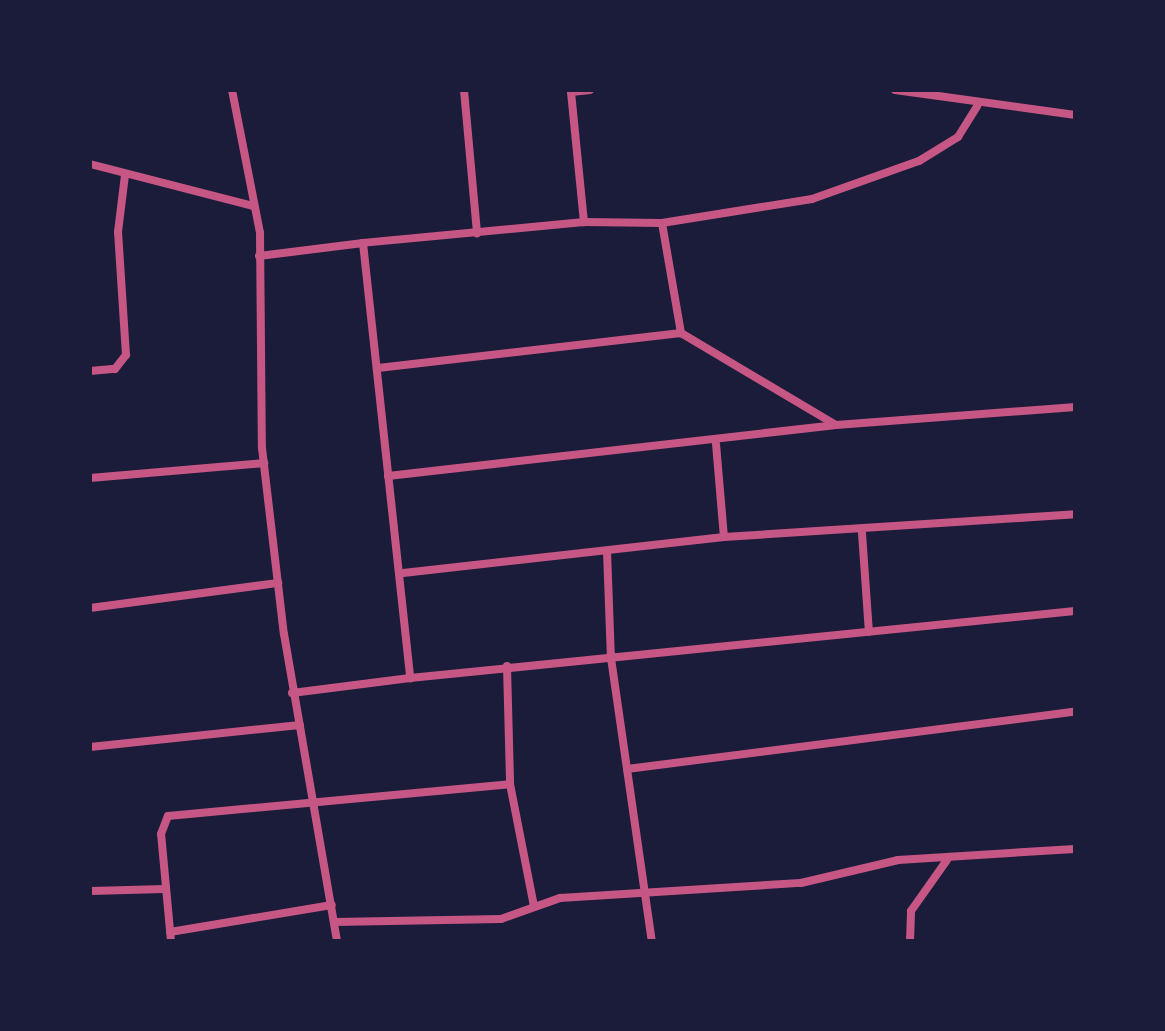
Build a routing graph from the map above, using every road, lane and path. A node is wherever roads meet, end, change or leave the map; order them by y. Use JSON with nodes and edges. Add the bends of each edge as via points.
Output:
{"nodes":[{"id":1,"x":232,"y":90,"type":"edge"},
{"id":2,"x":464,"y":90,"type":"edge"},
{"id":3,"x":590,"y":90,"type":"edge"},
{"id":4,"x":895,"y":90,"type":"edge"},
{"id":5,"x":571,"y":91,"type":"edge"},
{"id":6,"x":977,"y":106,"type":"junction"},
{"id":7,"x":1075,"y":115,"type":"edge"},
{"id":8,"x":90,"y":164,"type":"edge"},
{"id":9,"x":126,"y":174,"type":"junction"},
{"id":10,"x":254,"y":206,"type":"junction"},
{"id":11,"x":584,"y":222,"type":"junction"},
{"id":12,"x":662,"y":223,"type":"junction"},
{"id":13,"x":477,"y":232,"type":"junction"},
{"id":14,"x":363,"y":243,"type":"junction"},
{"id":15,"x":259,"y":256,"type":"junction"},
{"id":16,"x":681,"y":334,"type":"junction"},
{"id":17,"x":378,"y":368,"type":"junction"},
{"id":18,"x":90,"y":371,"type":"edge"},
{"id":19,"x":1075,"y":407,"type":"edge"},
{"id":20,"x":836,"y":425,"type":"junction"},
{"id":21,"x":716,"y":444,"type":"junction"},
{"id":22,"x":264,"y":463,"type":"junction"},
{"id":23,"x":388,"y":476,"type":"junction"},
{"id":24,"x":90,"y":478,"type":"edge"},
{"id":25,"x":1075,"y":514,"type":"edge"},
{"id":26,"x":862,"y":533,"type":"junction"},
{"id":27,"x":724,"y":538,"type":"junction"},
{"id":28,"x":607,"y":551,"type":"junction"},
{"id":29,"x":403,"y":573,"type":"junction"},
{"id":30,"x":278,"y":583,"type":"junction"},
{"id":31,"x":90,"y":608,"type":"edge"},
{"id":32,"x":1075,"y":612,"type":"edge"},
{"id":33,"x":869,"y":632,"type":"junction"},
{"id":34,"x":611,"y":658,"type":"junction"},
{"id":35,"x":507,"y":666,"type":"junction"},
{"id":36,"x":410,"y":678,"type":"junction"},
{"id":37,"x":292,"y":693,"type":"junction"},
{"id":38,"x":1075,"y":712,"type":"edge"},
{"id":39,"x":300,"y":725,"type":"junction"},
{"id":40,"x":90,"y":747,"type":"edge"},
{"id":41,"x":627,"y":769,"type":"junction"},
{"id":42,"x":510,"y":784,"type":"junction"},
{"id":43,"x":318,"y":800,"type":"junction"},
{"id":44,"x":1075,"y":850,"type":"edge"},
{"id":45,"x":947,"y":860,"type":"junction"},
{"id":46,"x":165,"y":888,"type":"junction"},
{"id":47,"x":90,"y":891,"type":"edge"},
{"id":48,"x":645,"y":892,"type":"junction"},
{"id":49,"x":332,"y":904,"type":"junction"},
{"id":50,"x":534,"y":906,"type":"junction"},
{"id":51,"x":334,"y":922,"type":"junction"},
{"id":52,"x":170,"y":936,"type":"edge"},
{"id":53,"x":336,"y":941,"type":"edge"},
{"id":54,"x":652,"y":941,"type":"edge"},
{"id":55,"x":910,"y":941,"type":"edge"}],
"edges":[{"from":1,"to":10,"type":"street"},
{"from":2,"to":13,"type":"street"},
{"from":3,"to":5,"type":"street"},
{"from":4,"to":6,"type":"street"},
{"from":5,"to":11,"type":"street"},
{"from":6,"to":7,"type":"street"},
{"from":6,"to":12,"type":"street","via":[[958,137],[918,162],[812,199]]},
{"from":8,"to":9,"type":"street"},
{"from":9,"to":10,"type":"street"},
{"from":9,"to":18,"type":"street","via":[[118,232],[126,356],[115,368]]},
{"from":10,"to":15,"type":"street"},
{"from":11,"to":12,"type":"street"},
{"from":11,"to":13,"type":"street"},
{"from":12,"to":16,"type":"street"},
{"from":13,"to":14,"type":"street"},
{"from":14,"to":15,"type":"street"},
{"from":14,"to":17,"type":"street"},
{"from":15,"to":22,"type":"street"},
{"from":16,"to":17,"type":"street"},
{"from":16,"to":20,"type":"street"},
{"from":17,"to":23,"type":"street"},
{"from":19,"to":20,"type":"street"},
{"from":20,"to":21,"type":"street"},
{"from":21,"to":23,"type":"street","via":[[639,443]]},
{"from":21,"to":27,"type":"street"},
{"from":22,"to":24,"type":"street"},
{"from":22,"to":30,"type":"street"},
{"from":23,"to":29,"type":"street"},
{"from":25,"to":26,"type":"street"},
{"from":26,"to":27,"type":"street"},
{"from":26,"to":33,"type":"street"},
{"from":27,"to":28,"type":"street"},
{"from":28,"to":29,"type":"street"},
{"from":28,"to":34,"type":"street"},
{"from":29,"to":36,"type":"street"},
{"from":30,"to":31,"type":"street"},
{"from":30,"to":37,"type":"street"},
{"from":32,"to":33,"type":"street"},
{"from":33,"to":34,"type":"street"},
{"from":34,"to":35,"type":"street"},
{"from":34,"to":41,"type":"street"},
{"from":35,"to":36,"type":"street"},
{"from":35,"to":42,"type":"street"},
{"from":36,"to":37,"type":"street"},
{"from":37,"to":39,"type":"street"},
{"from":38,"to":41,"type":"street"},
{"from":39,"to":40,"type":"street"},
{"from":39,"to":43,"type":"street"},
{"from":41,"to":48,"type":"street"},
{"from":42,"to":43,"type":"street"},
{"from":42,"to":50,"type":"street"},
{"from":43,"to":46,"type":"street","via":[[168,816]]},
{"from":43,"to":49,"type":"street"},
{"from":44,"to":45,"type":"street"},
{"from":45,"to":48,"type":"street","via":[[898,860],[801,883]]},
{"from":45,"to":55,"type":"street","via":[[911,911]]},
{"from":46,"to":47,"type":"street"},
{"from":46,"to":52,"type":"street"},
{"from":48,"to":50,"type":"street"},
{"from":48,"to":54,"type":"street"},
{"from":49,"to":51,"type":"street"},
{"from":49,"to":52,"type":"street"},
{"from":50,"to":51,"type":"street","via":[[502,919]]},
{"from":51,"to":53,"type":"street"}]}
